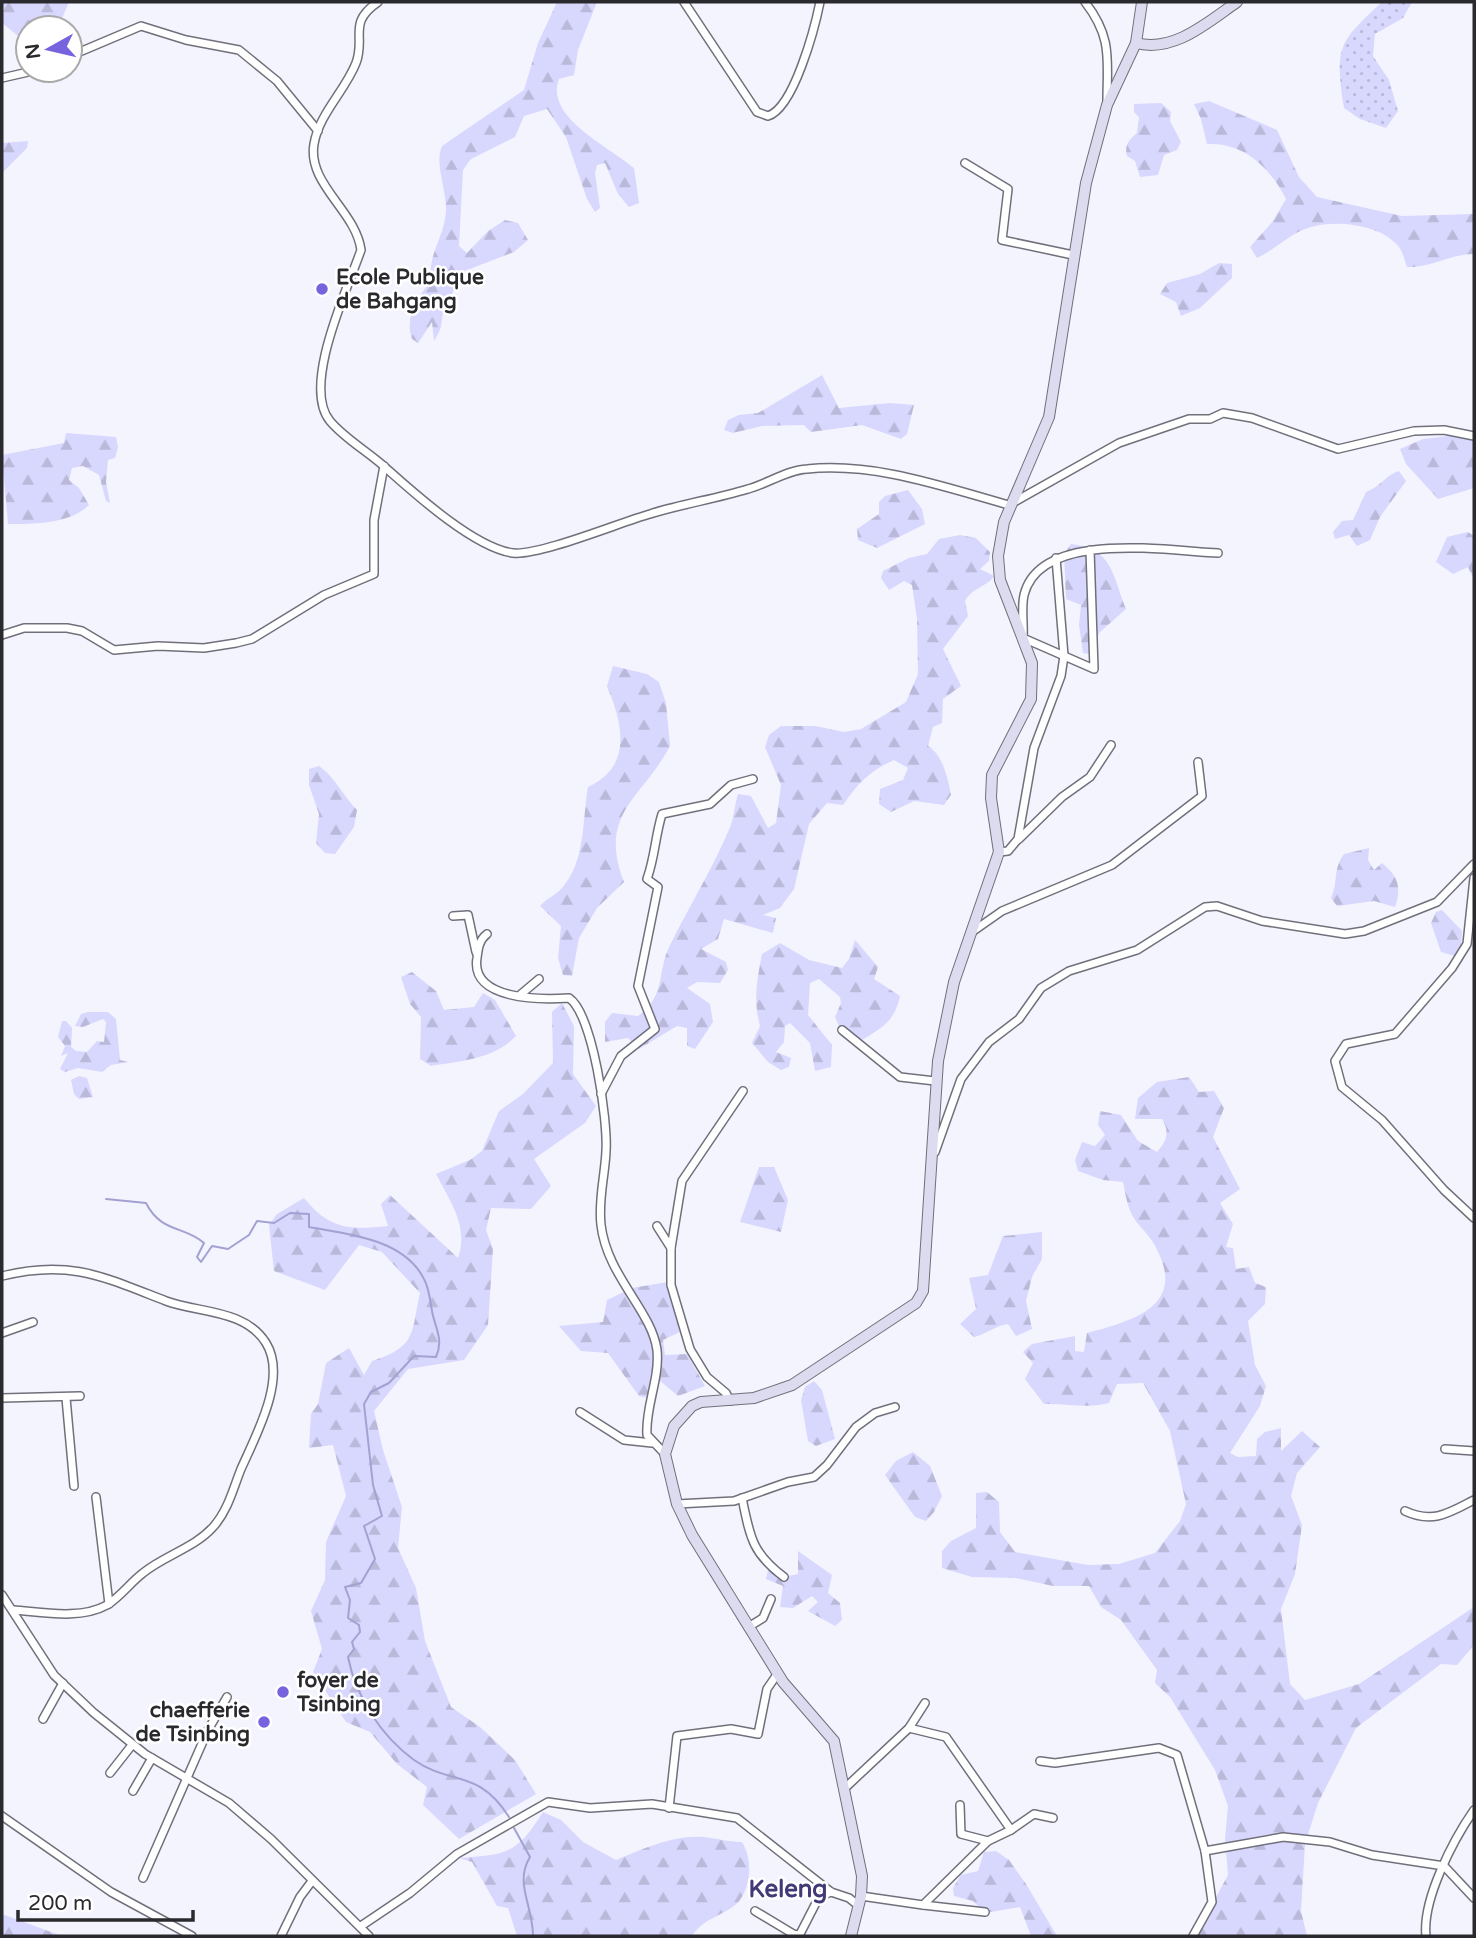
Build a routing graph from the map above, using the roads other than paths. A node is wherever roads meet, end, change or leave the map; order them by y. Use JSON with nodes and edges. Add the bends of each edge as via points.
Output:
{"nodes":[{"id":1,"x":378,"y":2,"type":"edge"},
{"id":2,"x":684,"y":2,"type":"edge"},
{"id":3,"x":820,"y":2,"type":"edge"},
{"id":4,"x":1085,"y":2,"type":"edge"},
{"id":5,"x":1142,"y":2,"type":"edge"},
{"id":6,"x":1237,"y":2,"type":"edge"},
{"id":7,"x":1136,"y":43,"type":"junction"},
{"id":8,"x":84,"y":50,"type":"edge"},
{"id":9,"x":1107,"y":105,"type":"junction"},
{"id":10,"x":318,"y":131,"type":"junction"},
{"id":11,"x":965,"y":163,"type":"dead end"},
{"id":12,"x":1073,"y":255,"type":"junction"},
{"id":13,"x":1474,"y":436,"type":"edge"},
{"id":14,"x":384,"y":466,"type":"junction"},
{"id":15,"x":1009,"y":505,"type":"junction"},
{"id":16,"x":1090,"y":550,"type":"junction"},
{"id":17,"x":1218,"y":553,"type":"dead end"},
{"id":18,"x":1056,"y":558,"type":"junction"},
{"id":19,"x":2,"y":635,"type":"edge"},
{"id":20,"x":1023,"y":638,"type":"junction"},
{"id":21,"x":1064,"y":656,"type":"junction"},
{"id":22,"x":1111,"y":745,"type":"dead end"},
{"id":23,"x":1198,"y":762,"type":"dead end"},
{"id":24,"x":753,"y":779,"type":"dead end"},
{"id":25,"x":1018,"y":839,"type":"junction"},
{"id":26,"x":999,"y":852,"type":"junction"},
{"id":27,"x":1474,"y":864,"type":"edge"},
{"id":28,"x":1474,"y":878,"type":"edge"},
{"id":29,"x":453,"y":916,"type":"dead end"},
{"id":30,"x":487,"y":934,"type":"dead end"},
{"id":31,"x":968,"y":934,"type":"junction"},
{"id":32,"x":477,"y":956,"type":"junction"},
{"id":33,"x":538,"y":979,"type":"dead end"},
{"id":34,"x":520,"y":995,"type":"junction"},
{"id":35,"x":842,"y":1030,"type":"dead end"},
{"id":36,"x":935,"y":1081,"type":"junction"},
{"id":37,"x":743,"y":1091,"type":"dead end"},
{"id":38,"x":600,"y":1094,"type":"junction"},
{"id":39,"x":931,"y":1162,"type":"junction"},
{"id":40,"x":1474,"y":1218,"type":"edge"},
{"id":41,"x":657,"y":1226,"type":"dead end"},
{"id":42,"x":671,"y":1248,"type":"junction"},
{"id":43,"x":2,"y":1276,"type":"edge"},
{"id":44,"x":33,"y":1322,"type":"dead end"},
{"id":45,"x":2,"y":1334,"type":"edge"},
{"id":46,"x":80,"y":1396,"type":"dead end"},
{"id":47,"x":2,"y":1398,"type":"edge"},
{"id":48,"x":66,"y":1398,"type":"junction"},
{"id":49,"x":730,"y":1401,"type":"junction"},
{"id":50,"x":895,"y":1407,"type":"dead end"},
{"id":51,"x":580,"y":1412,"type":"dead end"},
{"id":52,"x":652,"y":1443,"type":"junction"},
{"id":53,"x":1445,"y":1449,"type":"dead end"},
{"id":54,"x":1474,"y":1451,"type":"edge"},
{"id":55,"x":665,"y":1454,"type":"junction"},
{"id":56,"x":74,"y":1486,"type":"dead end"},
{"id":57,"x":96,"y":1497,"type":"dead end"},
{"id":58,"x":743,"y":1499,"type":"junction"},
{"id":59,"x":1474,"y":1500,"type":"edge"},
{"id":60,"x":677,"y":1504,"type":"junction"},
{"id":61,"x":1405,"y":1511,"type":"dead end"},
{"id":62,"x":784,"y":1577,"type":"dead end"},
{"id":63,"x":2,"y":1595,"type":"edge"},
{"id":64,"x":771,"y":1599,"type":"dead end"},
{"id":65,"x":109,"y":1604,"type":"junction"},
{"id":66,"x":13,"y":1610,"type":"junction"},
{"id":67,"x":750,"y":1626,"type":"junction"},
{"id":68,"x":778,"y":1673,"type":"junction"},
{"id":69,"x":63,"y":1683,"type":"junction"},
{"id":70,"x":227,"y":1697,"type":"dead end"},
{"id":71,"x":925,"y":1703,"type":"dead end"},
{"id":72,"x":43,"y":1719,"type":"dead end"},
{"id":73,"x":909,"y":1728,"type":"junction"},
{"id":74,"x":132,"y":1745,"type":"junction"},
{"id":75,"x":152,"y":1758,"type":"junction"},
{"id":76,"x":1040,"y":1761,"type":"dead end"},
{"id":77,"x":110,"y":1773,"type":"dead end"},
{"id":78,"x":188,"y":1778,"type":"junction"},
{"id":79,"x":845,"y":1788,"type":"junction"},
{"id":80,"x":132,"y":1791,"type":"dead end"},
{"id":81,"x":960,"y":1805,"type":"dead end"},
{"id":82,"x":669,"y":1808,"type":"junction"},
{"id":83,"x":1474,"y":1810,"type":"edge"},
{"id":84,"x":2,"y":1816,"type":"edge"},
{"id":85,"x":1053,"y":1818,"type":"dead end"},
{"id":86,"x":1011,"y":1830,"type":"junction"},
{"id":87,"x":988,"y":1841,"type":"junction"},
{"id":88,"x":1205,"y":1850,"type":"junction"},
{"id":89,"x":1444,"y":1866,"type":"junction"},
{"id":90,"x":143,"y":1878,"type":"dead end"},
{"id":91,"x":312,"y":1881,"type":"junction"},
{"id":92,"x":831,"y":1892,"type":"junction"},
{"id":93,"x":1474,"y":1898,"type":"edge"},
{"id":94,"x":860,"y":1901,"type":"junction"},
{"id":95,"x":923,"y":1905,"type":"junction"},
{"id":96,"x":755,"y":1911,"type":"dead end"},
{"id":97,"x":985,"y":1912,"type":"dead end"},
{"id":98,"x":361,"y":1926,"type":"junction"},
{"id":99,"x":192,"y":1936,"type":"edge"},
{"id":100,"x":281,"y":1936,"type":"edge"},
{"id":101,"x":369,"y":1936,"type":"edge"},
{"id":102,"x":795,"y":1936,"type":"edge"},
{"id":103,"x":851,"y":1936,"type":"edge"},
{"id":104,"x":1193,"y":1936,"type":"edge"},
{"id":105,"x":1426,"y":1936,"type":"edge"}],
"edges":[{"from":1,"to":10,"type":"street","via":[[362,16],[357,27],[357,62]]},
{"from":2,"to":3,"type":"street","via":[[757,112],[768,116],[777,111],[804,62]]},
{"from":4,"to":9,"type":"street","via":[[1105,34]]},
{"from":5,"to":7,"type":"main road"},
{"from":6,"to":7,"type":"main road","via":[[1175,41]]},
{"from":7,"to":9,"type":"main road"},
{"from":8,"to":10,"type":"street","via":[[141,26],[239,50],[277,81]]},
{"from":9,"to":12,"type":"main road"},
{"from":10,"to":14,"type":"street","via":[[315,168],[351,223],[360,250],[324,359],[324,409],[329,420]]},
{"from":11,"to":12,"type":"street","via":[[1008,189],[1002,240]]},
{"from":12,"to":15,"type":"main road","via":[[1049,417]]},
{"from":13,"to":15,"type":"street","via":[[1414,431],[1338,449],[1252,418],[1223,413],[1210,419],[1189,419],[1119,443]]},
{"from":14,"to":15,"type":"street","via":[[435,510],[475,536],[514,553],[746,490],[804,469],[857,469]]},
{"from":14,"to":19,"type":"street","via":[[374,520],[374,573],[324,595],[252,639],[204,648],[114,650],[82,631],[67,628],[24,628]]},
{"from":15,"to":20,"type":"main road","via":[[998,556],[999,580]]},
{"from":16,"to":17,"type":"street"},
{"from":16,"to":18,"type":"street"},
{"from":16,"to":21,"type":"street","via":[[1094,669]]},
{"from":18,"to":20,"type":"street","via":[[1035,575],[1024,594]]},
{"from":18,"to":21,"type":"street"},
{"from":20,"to":21,"type":"street"},
{"from":20,"to":26,"type":"main road","via":[[1032,663],[1031,699],[996,765],[990,788]]},
{"from":21,"to":25,"type":"street","via":[[1034,748]]},
{"from":22,"to":25,"type":"street","via":[[1090,777]]},
{"from":23,"to":31,"type":"street","via":[[1202,796],[1183,814],[1112,865],[1002,911]]},
{"from":24,"to":38,"type":"street","via":[[731,785],[710,804],[662,814],[653,842],[656,856],[647,879],[658,887],[638,986],[656,1029],[621,1056]]},
{"from":25,"to":26,"type":"street"},
{"from":26,"to":31,"type":"main road"},
{"from":27,"to":39,"type":"street","via":[[1437,902],[1364,931],[1335,934],[1205,907],[1138,950],[1056,977],[1041,988],[1019,1019],[989,1042],[961,1079]]},
{"from":28,"to":40,"type":"street","via":[[1470,929],[1459,958],[1395,1034],[1346,1044],[1335,1061],[1342,1087],[1382,1120]]},
{"from":29,"to":32,"type":"street","via":[[468,915]]},
{"from":30,"to":32,"type":"street"},
{"from":31,"to":36,"type":"main road"},
{"from":32,"to":34,"type":"street","via":[[478,979],[500,993]]},
{"from":33,"to":34,"type":"street"},
{"from":34,"to":38,"type":"street","via":[[575,1002],[592,1049]]},
{"from":35,"to":36,"type":"street","via":[[900,1077]]},
{"from":36,"to":39,"type":"main road"},
{"from":37,"to":42,"type":"street","via":[[682,1181]]},
{"from":38,"to":52,"type":"street","via":[[606,1139],[601,1226],[610,1261],[657,1350],[646,1427]]},
{"from":39,"to":49,"type":"main road","via":[[920,1299],[792,1385]]},
{"from":41,"to":42,"type":"street"},
{"from":42,"to":49,"type":"street","via":[[671,1285],[690,1349],[707,1377]]},
{"from":43,"to":65,"type":"street","via":[[56,1269],[117,1280],[165,1301],[222,1314],[254,1330],[268,1345],[268,1410],[223,1514],[202,1537],[155,1564]]},
{"from":44,"to":45,"type":"street"},
{"from":46,"to":48,"type":"street"},
{"from":47,"to":48,"type":"street"},
{"from":48,"to":56,"type":"street"},
{"from":49,"to":55,"type":"main road","via":[[692,1406],[674,1426]]},
{"from":50,"to":58,"type":"street","via":[[875,1413],[856,1427],[814,1477]]},
{"from":51,"to":52,"type":"street","via":[[624,1440]]},
{"from":52,"to":55,"type":"street"},
{"from":53,"to":54,"type":"street"},
{"from":55,"to":60,"type":"main road"},
{"from":57,"to":65,"type":"street"},
{"from":58,"to":60,"type":"street"},
{"from":58,"to":62,"type":"street","via":[[762,1560]]},
{"from":59,"to":61,"type":"street","via":[[1435,1518]]},
{"from":60,"to":67,"type":"main road"},
{"from":63,"to":66,"type":"street"},
{"from":64,"to":67,"type":"street","via":[[763,1618]]},
{"from":65,"to":66,"type":"street","via":[[73,1613]]},
{"from":66,"to":69,"type":"street"},
{"from":67,"to":68,"type":"main road"},
{"from":68,"to":79,"type":"main road","via":[[828,1731]]},
{"from":68,"to":82,"type":"street","via":[[767,1689],[758,1734],[730,1729],[677,1736]]},
{"from":69,"to":72,"type":"street"},
{"from":69,"to":74,"type":"street"},
{"from":70,"to":78,"type":"street"},
{"from":71,"to":73,"type":"street"},
{"from":73,"to":79,"type":"street"},
{"from":73,"to":86,"type":"street","via":[[946,1737]]},
{"from":74,"to":75,"type":"street"},
{"from":74,"to":77,"type":"street"},
{"from":75,"to":78,"type":"street"},
{"from":75,"to":80,"type":"street"},
{"from":76,"to":88,"type":"street","via":[[1055,1763],[1159,1748],[1177,1755]]},
{"from":78,"to":90,"type":"street"},
{"from":78,"to":91,"type":"street","via":[[250,1821]]},
{"from":79,"to":94,"type":"main road","via":[[860,1860]]},
{"from":81,"to":87,"type":"street","via":[[961,1834]]},
{"from":82,"to":92,"type":"street","via":[[737,1818]]},
{"from":82,"to":98,"type":"street","via":[[539,1804],[457,1854]]},
{"from":83,"to":89,"type":"street"},
{"from":84,"to":99,"type":"street","via":[[127,1902]]},
{"from":85,"to":86,"type":"street","via":[[1034,1814]]},
{"from":86,"to":87,"type":"street"},
{"from":87,"to":95,"type":"street"},
{"from":88,"to":89,"type":"street","via":[[1283,1837]]},
{"from":88,"to":104,"type":"street","via":[[1212,1902]]},
{"from":89,"to":93,"type":"street"},
{"from":89,"to":105,"type":"street","via":[[1426,1919]]},
{"from":91,"to":98,"type":"street"},
{"from":91,"to":100,"type":"street"},
{"from":92,"to":94,"type":"street"},
{"from":92,"to":102,"type":"street","via":[[819,1897]]},
{"from":94,"to":95,"type":"street"},
{"from":94,"to":103,"type":"main road"},
{"from":95,"to":97,"type":"street"},
{"from":96,"to":102,"type":"street"},
{"from":98,"to":101,"type":"street"}]}
